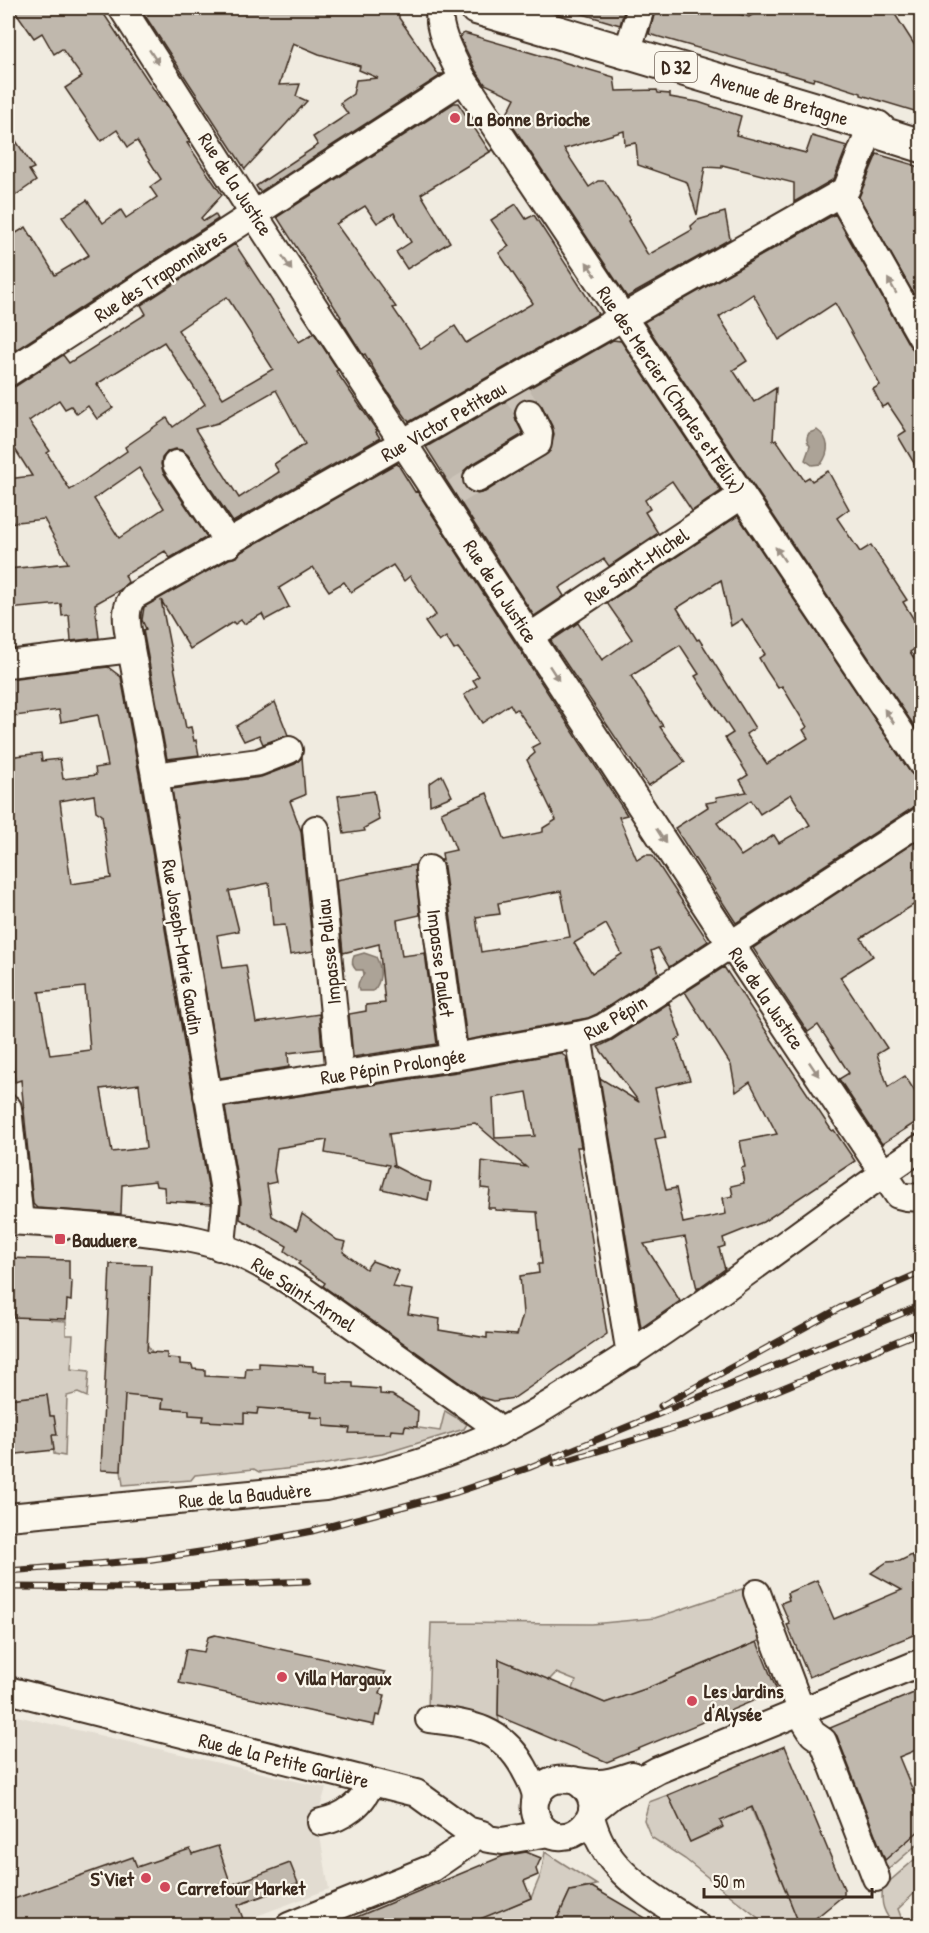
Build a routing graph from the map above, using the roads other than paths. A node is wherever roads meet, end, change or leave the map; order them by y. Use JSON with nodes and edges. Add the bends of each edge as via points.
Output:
{"nodes":[{"id":1,"x":122,"y":8,"type":"edge"},
{"id":2,"x":439,"y":8,"type":"edge"},
{"id":3,"x":476,"y":8,"type":"edge"},
{"id":4,"x":640,"y":8,"type":"edge"},
{"id":5,"x":627,"y":52,"type":"junction"},
{"id":6,"x":463,"y":80,"type":"junction"},
{"id":7,"x":874,"y":126,"type":"junction"},
{"id":8,"x":921,"y":131,"type":"edge"},
{"id":9,"x":921,"y":146,"type":"edge"},
{"id":10,"x":840,"y":193,"type":"junction"},
{"id":11,"x":255,"y":214,"type":"junction"},
{"id":12,"x":623,"y":318,"type":"junction"},
{"id":13,"x":921,"y":337,"type":"edge"},
{"id":14,"x":8,"y":373,"type":"edge"},
{"id":15,"x":519,"y":396,"type":"junction"},
{"id":16,"x":405,"y":442,"type":"junction"},
{"id":17,"x":176,"y":464,"type":"dead end"},
{"id":18,"x":477,"y":480,"type":"tunnel mouth"},
{"id":19,"x":741,"y":496,"type":"junction"},
{"id":20,"x":229,"y":543,"type":"junction"},
{"id":21,"x":531,"y":636,"type":"junction"},
{"id":22,"x":131,"y":648,"type":"junction"},
{"id":23,"x":8,"y":664,"type":"edge"},
{"id":24,"x":289,"y":750,"type":"dead end"},
{"id":25,"x":921,"y":764,"type":"edge"},
{"id":26,"x":155,"y":776,"type":"junction"},
{"id":27,"x":921,"y":820,"type":"edge"},
{"id":28,"x":316,"y":829,"type":"dead end"},
{"id":29,"x":429,"y":869,"type":"dead end"},
{"id":30,"x":731,"y":944,"type":"junction"},
{"id":31,"x":578,"y":1035,"type":"junction"},
{"id":32,"x":454,"y":1057,"type":"junction"},
{"id":33,"x":340,"y":1075,"type":"junction"},
{"id":34,"x":207,"y":1095,"type":"junction"},
{"id":35,"x":8,"y":1108,"type":"edge"},
{"id":36,"x":921,"y":1148,"type":"edge"},
{"id":37,"x":884,"y":1173,"type":"junction"},
{"id":38,"x":921,"y":1198,"type":"edge"},
{"id":39,"x":14,"y":1221,"type":"edge"},
{"id":40,"x":219,"y":1247,"type":"junction"},
{"id":41,"x":630,"y":1355,"type":"junction"},
{"id":42,"x":497,"y":1433,"type":"junction"},
{"id":43,"x":8,"y":1517,"type":"edge"},
{"id":44,"x":757,"y":1593,"type":"dead end"},
{"id":45,"x":921,"y":1662,"type":"edge"},
{"id":46,"x":8,"y":1690,"type":"edge"},
{"id":47,"x":801,"y":1711,"type":"junction"},
{"id":48,"x":429,"y":1719,"type":"dead end"},
{"id":49,"x":517,"y":1754,"type":"junction"},
{"id":50,"x":658,"y":1770,"type":"junction"},
{"id":51,"x":568,"y":1779,"type":"junction"},
{"id":52,"x":370,"y":1782,"type":"junction"},
{"id":53,"x":535,"y":1801,"type":"junction"},
{"id":54,"x":592,"y":1814,"type":"junction"},
{"id":55,"x":321,"y":1822,"type":"dead end"},
{"id":56,"x":478,"y":1833,"type":"junction"},
{"id":57,"x":556,"y":1834,"type":"junction"},
{"id":58,"x":876,"y":1878,"type":"dead end"},
{"id":59,"x":633,"y":1883,"type":"junction"},
{"id":60,"x":289,"y":1926,"type":"edge"},
{"id":61,"x":697,"y":1926,"type":"edge"}],
"edges":[{"from":1,"to":11,"type":"street","name":"Rue de la Justice","one_way":true},
{"from":2,"to":6,"type":"street","name":"Rue des Mercier (Charles et Félix)","via":[[438,22]]},
{"from":3,"to":5,"type":"main road","name":"Avenue de Bretagne","number":"D 32"},
{"from":4,"to":5,"type":"street"},
{"from":5,"to":7,"type":"main road","name":"Avenue de Bretagne","number":"D 32"},
{"from":6,"to":11,"type":"street","name":"Rue des Traponnières"},
{"from":12,"to":6,"type":"street","name":"Rue des Mercier (Charles et Félix)","one_way":true},
{"from":7,"to":8,"type":"main road","name":"Avenue de Bretagne","number":"D 32","via":[[886,124]]},
{"from":7,"to":9,"type":"main road","name":"Avenue de Bretagne","via":[[884,134]]},
{"from":7,"to":10,"type":"street","name":"Rue Victor Petiteau","via":[[849,185]]},
{"from":10,"to":12,"type":"street","name":"Rue Victor Petiteau"},
{"from":13,"to":10,"type":"street","one_way":true},
{"from":11,"to":14,"type":"street","name":"Rue des Traponnières"},
{"from":11,"to":16,"type":"street","name":"Rue de la Justice","one_way":true},
{"from":12,"to":15,"type":"street","name":"Rue Victor Petiteau"},
{"from":12,"to":19,"type":"street","name":"Rue des Mercier (Charles et Félix)"},
{"from":15,"to":16,"type":"street","name":"Rue Victor Petiteau"},
{"from":15,"to":18,"type":"street","via":[[539,433],[538,443]]},
{"from":16,"to":20,"type":"street","name":"Rue Victor Petiteau"},
{"from":16,"to":21,"type":"street","name":"Rue de la Justice","via":[[449,496]]},
{"from":17,"to":20,"type":"street"},
{"from":19,"to":21,"type":"street","name":"Rue Saint-Michel"},
{"from":25,"to":19,"type":"street","name":"Rue des Mercier (Charles et Félix)","one_way":true},
{"from":20,"to":22,"type":"street","name":"Rue Victor Petiteau","via":[[134,596],[126,612]]},
{"from":21,"to":30,"type":"street","name":"Rue de la Justice","one_way":true},
{"from":22,"to":23,"type":"street"},
{"from":22,"to":26,"type":"street","name":"Rue Joseph-Marie Gaudin"},
{"from":24,"to":26,"type":"street","via":[[260,762]]},
{"from":26,"to":34,"type":"street","name":"Rue Joseph-Marie Gaudin"},
{"from":27,"to":30,"type":"street","name":"Rue Pépin"},
{"from":28,"to":33,"type":"street","name":"Impasse Paliau"},
{"from":29,"to":32,"type":"street","name":"Impasse Paulet"},
{"from":30,"to":31,"type":"street","name":"Rue Pépin","via":[[604,1027]]},
{"from":30,"to":37,"type":"street","name":"Rue de la Justice","one_way":true},
{"from":31,"to":32,"type":"street","name":"Rue Pépin Prolongée"},
{"from":31,"to":41,"type":"street","name":"Rue Pépin"},
{"from":32,"to":33,"type":"street","name":"Rue Pépin Prolongée"},
{"from":33,"to":34,"type":"street","name":"Rue Pépin Prolongée"},
{"from":34,"to":40,"type":"street","name":"Rue Joseph-Marie Gaudin","via":[[226,1203]]},
{"from":35,"to":39,"type":"street"},
{"from":36,"to":37,"type":"street","name":"Rue de la Bauduère"},
{"from":37,"to":38,"type":"street","name":"Rue de la Justice","via":[[898,1195]]},
{"from":37,"to":41,"type":"street","name":"Rue de la Bauduère"},
{"from":39,"to":40,"type":"street","name":"Rue Saint-Armel","via":[[163,1234]]},
{"from":40,"to":42,"type":"street","name":"Rue Saint-Armel","via":[[273,1270],[303,1290],[491,1423]]},
{"from":41,"to":42,"type":"street","name":"Rue de la Bauduère"},
{"from":42,"to":43,"type":"street","name":"Rue de la Bauduère","via":[[394,1470],[325,1487]]},
{"from":44,"to":47,"type":"street"},
{"from":45,"to":47,"type":"street"},
{"from":46,"to":52,"type":"street","name":"Rue de la Petite Garlière"},
{"from":47,"to":50,"type":"street"},
{"from":47,"to":58,"type":"street","via":[[813,1734],[823,1741]]},
{"from":48,"to":49,"type":"street","via":[[482,1729]]},
{"from":49,"to":51,"type":"street","via":[[532,1760],[542,1771]]},
{"from":49,"to":53,"type":"street","via":[[535,1788]]},
{"from":50,"to":51,"type":"street","via":[[596,1784]]},
{"from":50,"to":54,"type":"street","via":[[612,1796]]},
{"from":51,"to":53,"type":"street","via":[[546,1785]]},
{"from":51,"to":54,"type":"street","via":[[588,1793]]},
{"from":52,"to":55,"type":"street","via":[[367,1795],[352,1809]]},
{"from":52,"to":56,"type":"street","name":"Rue de la Petite Garlière","via":[[416,1793],[467,1830]]},
{"from":53,"to":56,"type":"street","via":[[510,1825]]},
{"from":53,"to":57,"type":"street","via":[[538,1821]]},
{"from":54,"to":57,"type":"street","via":[[581,1831]]},
{"from":54,"to":59,"type":"street","via":[[595,1835],[606,1854]]},
{"from":56,"to":57,"type":"street","name":"Rue de la Petite Garlière","via":[[502,1841]]},
{"from":56,"to":60,"type":"street","via":[[432,1868]]},
{"from":57,"to":59,"type":"street","via":[[604,1873]]},
{"from":59,"to":61,"type":"street"}]}
